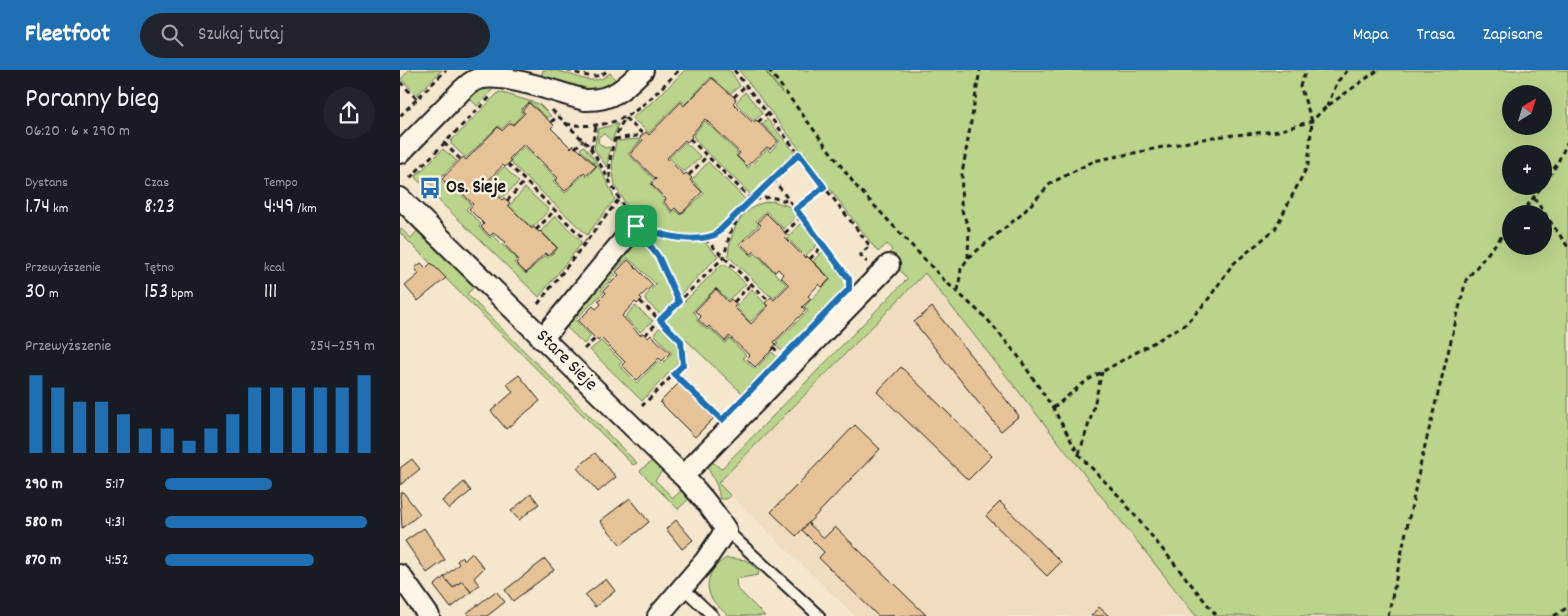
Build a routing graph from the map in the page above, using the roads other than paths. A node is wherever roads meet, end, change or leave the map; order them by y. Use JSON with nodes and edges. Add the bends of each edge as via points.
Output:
{"nodes":[{"id":1,"x":643,"y":70,"type":"edge"},
{"id":2,"x":400,"y":153,"type":"edge"},
{"id":3,"x":400,"y":198,"type":"edge"},
{"id":4,"x":636,"y":226,"type":"road end"},
{"id":5,"x":880,"y":264,"type":"road end"},
{"id":6,"x":542,"y":338,"type":"junction"},
{"id":7,"x":683,"y":476,"type":"junction"},
{"id":8,"x":726,"y":530,"type":"junction"},
{"id":9,"x":400,"y":575,"type":"edge"},
{"id":10,"x":682,"y":588,"type":"junction"},
{"id":11,"x":429,"y":616,"type":"edge"},
{"id":12,"x":658,"y":616,"type":"edge"},
{"id":13,"x":713,"y":616,"type":"edge"},
{"id":14,"x":819,"y":616,"type":"edge"}],
"edges":[{"from":1,"to":2,"type":"street","via":[[617,94],[598,100],[585,100],[502,79],[479,78],[463,89]]},
{"from":3,"to":6,"type":"street","name":"Stare Sieje"},
{"from":4,"to":6,"type":"street"},
{"from":5,"to":7,"type":"street"},
{"from":6,"to":7,"type":"street","name":"Stare Sieje"},
{"from":7,"to":8,"type":"street","name":"Stare Sieje","via":[[708,502]]},
{"from":8,"to":10,"type":"street","via":[[705,562]]},
{"from":8,"to":14,"type":"lane"},
{"from":9,"to":11,"type":"street"},
{"from":10,"to":12,"type":"street"},
{"from":10,"to":13,"type":"lane"}]}
